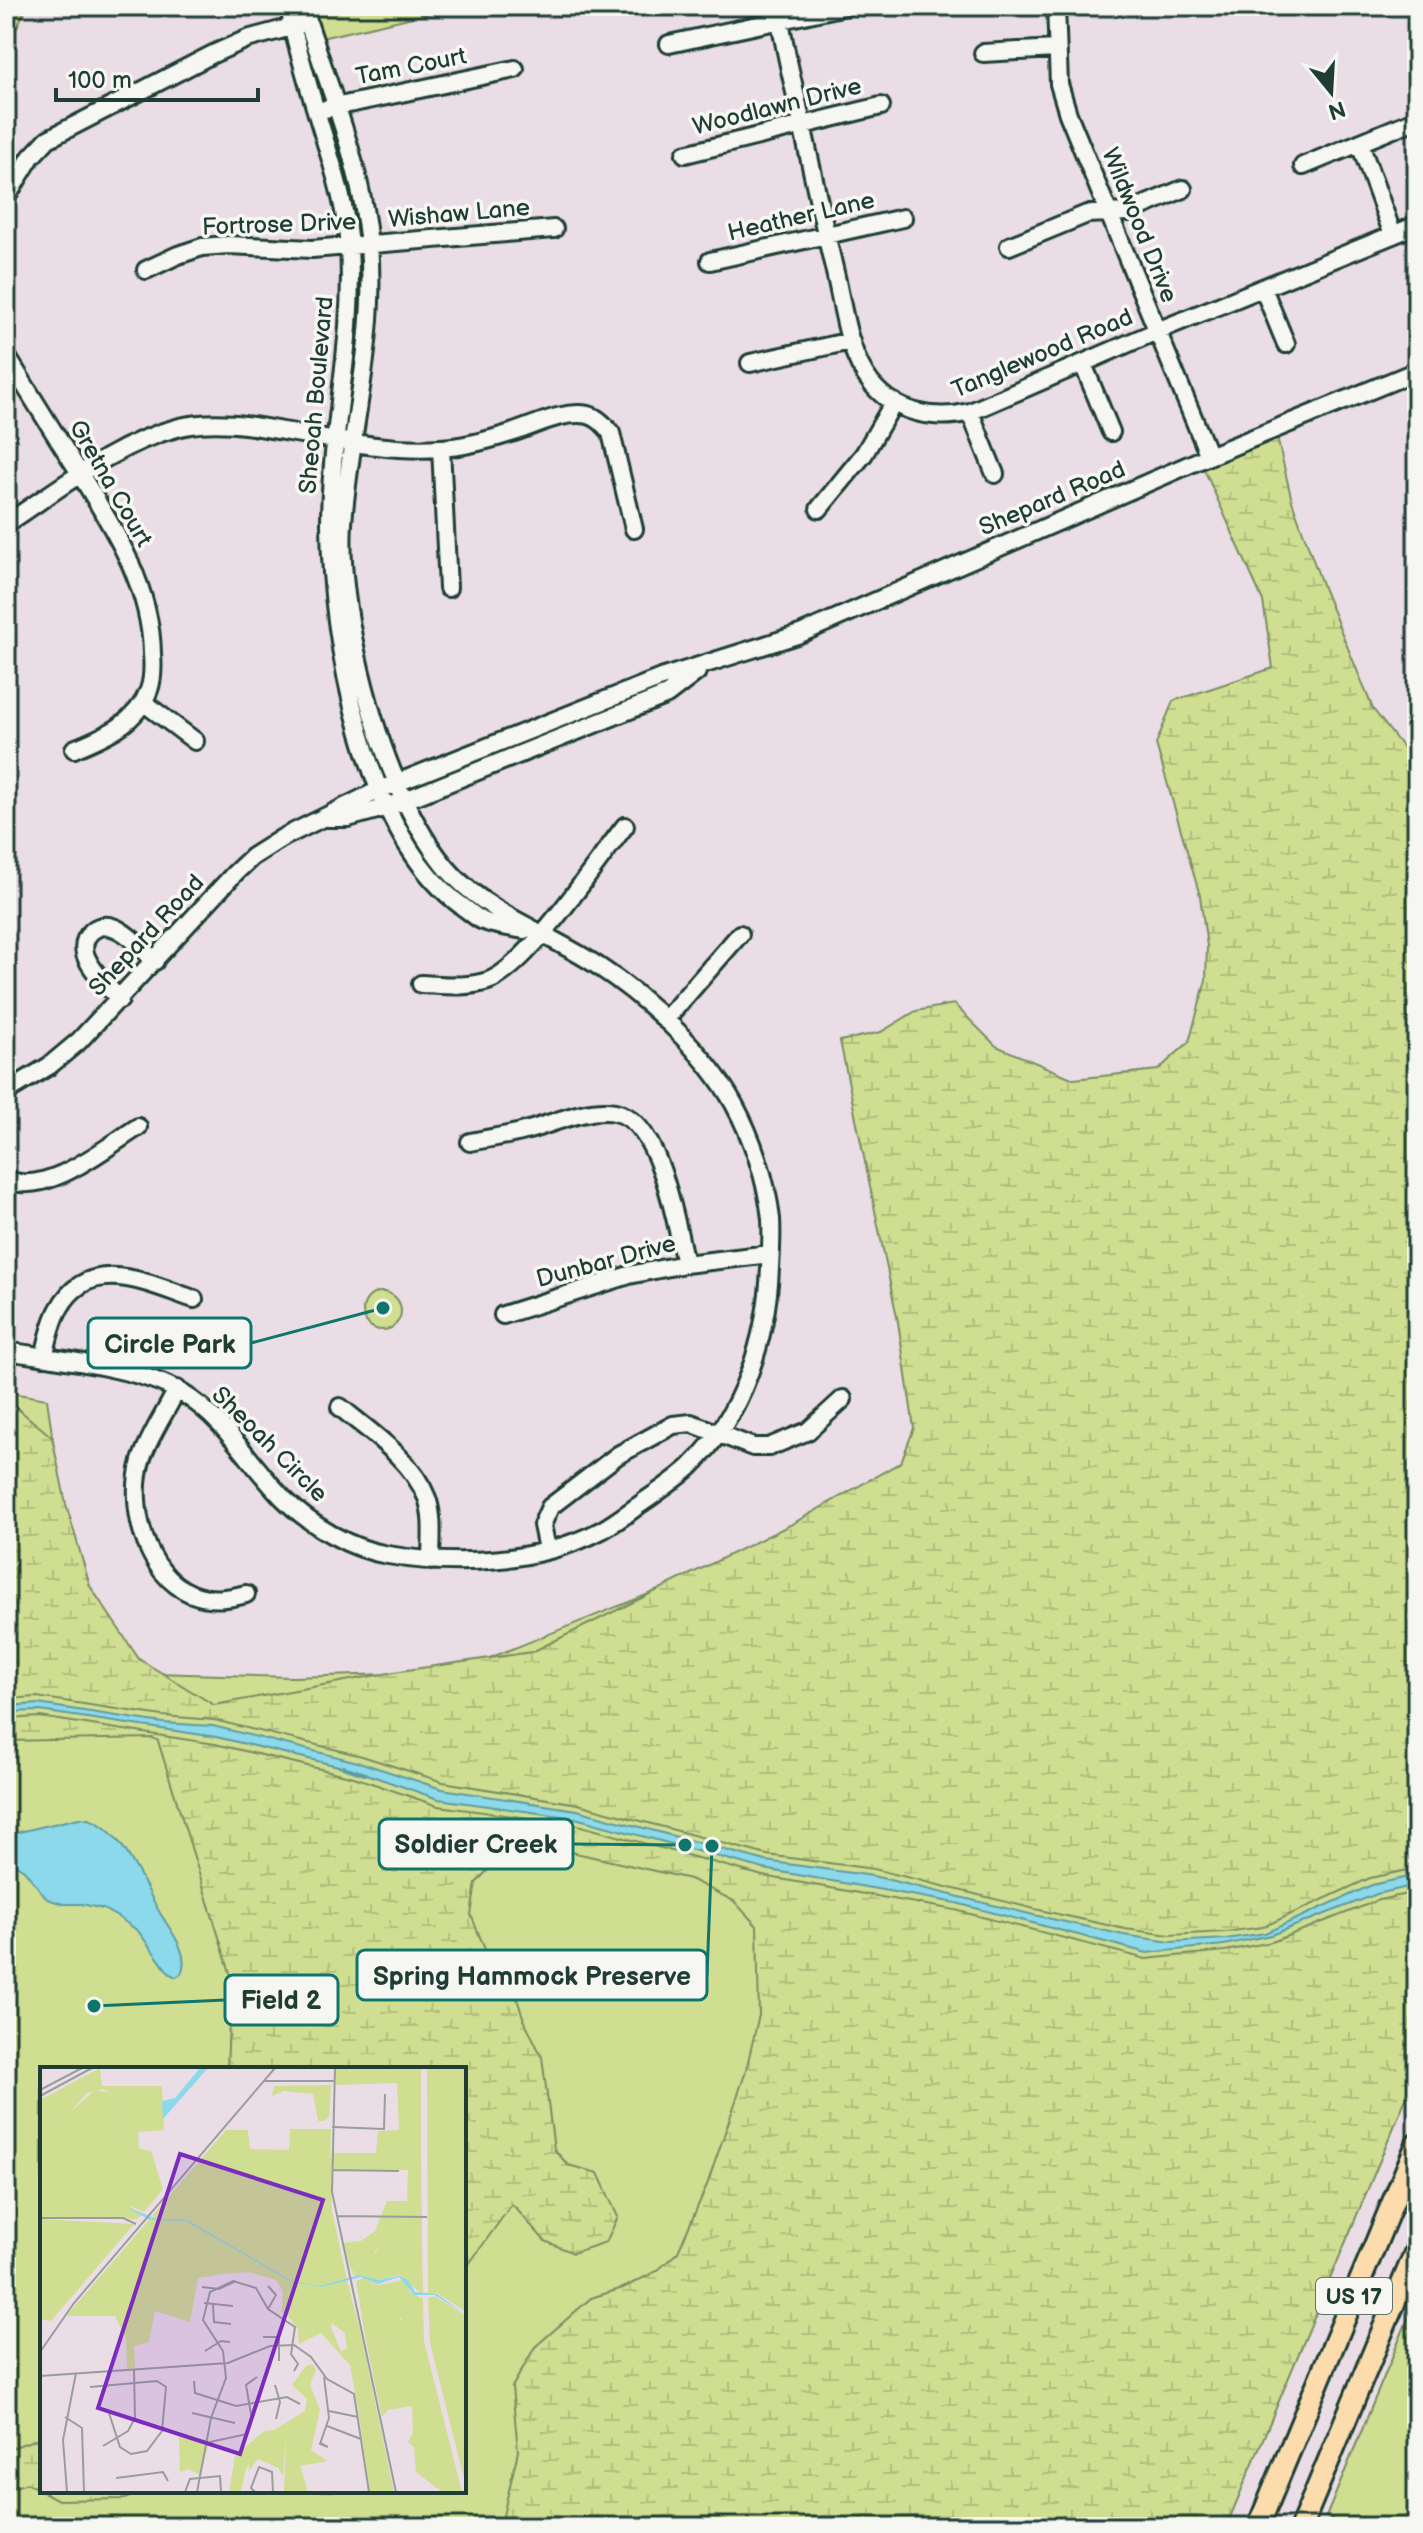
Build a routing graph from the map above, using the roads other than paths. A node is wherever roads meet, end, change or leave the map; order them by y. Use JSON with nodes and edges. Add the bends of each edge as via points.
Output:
{"nodes":[{"id":1,"x":290,"y":6,"type":"edge"},
{"id":2,"x":846,"y":6,"type":"edge"},
{"id":3,"x":1056,"y":6,"type":"edge"},
{"id":4,"x":778,"y":13,"type":"edge"},
{"id":5,"x":302,"y":18,"type":"edge"},
{"id":6,"x":669,"y":44,"type":"dead end"},
{"id":7,"x":1056,"y":49,"type":"junction"},
{"id":8,"x":983,"y":53,"type":"dead end"},
{"id":9,"x":515,"y":69,"type":"dead end"},
{"id":10,"x":335,"y":106,"type":"junction"},
{"id":11,"x":881,"y":106,"type":"dead end"},
{"id":12,"x":316,"y":112,"type":"junction"},
{"id":13,"x":1415,"y":120,"type":"dead end"},
{"id":14,"x":802,"y":125,"type":"junction"},
{"id":15,"x":1360,"y":144,"type":"junction"},
{"id":16,"x":685,"y":154,"type":"dead end"},
{"id":17,"x":1303,"y":166,"type":"dead end"},
{"id":18,"x":1183,"y":189,"type":"dead end"},
{"id":19,"x":6,"y":198,"type":"edge"},
{"id":20,"x":1107,"y":213,"type":"junction"},
{"id":21,"x":903,"y":218,"type":"dead end"},
{"id":22,"x":1417,"y":225,"type":"edge"},
{"id":23,"x":554,"y":229,"type":"dead end"},
{"id":24,"x":826,"y":235,"type":"junction"},
{"id":25,"x":1393,"y":235,"type":"junction"},
{"id":26,"x":369,"y":245,"type":"junction"},
{"id":27,"x":1009,"y":246,"type":"dead end"},
{"id":28,"x":349,"y":247,"type":"junction"},
{"id":29,"x":710,"y":261,"type":"dead end"},
{"id":30,"x":146,"y":270,"type":"dead end"},
{"id":31,"x":1263,"y":288,"type":"junction"},
{"id":32,"x":1157,"y":331,"type":"junction"},
{"id":33,"x":851,"y":341,"type":"junction"},
{"id":34,"x":1286,"y":344,"type":"dead end"},
{"id":35,"x":6,"y":355,"type":"edge"},
{"id":36,"x":750,"y":363,"type":"dead end"},
{"id":37,"x":1083,"y":364,"type":"junction"},
{"id":38,"x":1417,"y":371,"type":"edge"},
{"id":39,"x":894,"y":402,"type":"junction"},
{"id":40,"x":970,"y":412,"type":"junction"},
{"id":41,"x":1111,"y":432,"type":"dead end"},
{"id":42,"x":333,"y":439,"type":"junction"},
{"id":43,"x":354,"y":442,"type":"junction"},
{"id":44,"x":441,"y":448,"type":"junction"},
{"id":45,"x":1209,"y":456,"type":"junction"},
{"id":46,"x":80,"y":474,"type":"junction"},
{"id":47,"x":995,"y":474,"type":"dead end"},
{"id":48,"x":819,"y":509,"type":"dead end"},
{"id":49,"x":6,"y":524,"type":"edge"},
{"id":50,"x":634,"y":529,"type":"dead end"},
{"id":51,"x":448,"y":588,"type":"dead end"},
{"id":52,"x":705,"y":665,"type":"junction"},
{"id":53,"x":143,"y":702,"type":"junction"},
{"id":54,"x":195,"y":741,"type":"dead end"},
{"id":55,"x":74,"y":749,"type":"dead end"},
{"id":56,"x":397,"y":784,"type":"junction"},
{"id":57,"x":379,"y":790,"type":"junction"},
{"id":58,"x":406,"y":800,"type":"junction"},
{"id":59,"x":388,"y":807,"type":"junction"},
{"id":60,"x":326,"y":818,"type":"junction"},
{"id":61,"x":625,"y":826,"type":"dead end"},
{"id":62,"x":542,"y":934,"type":"junction"},
{"id":63,"x":740,"y":934,"type":"dead end"},
{"id":64,"x":155,"y":961,"type":"junction"},
{"id":65,"x":421,"y":984,"type":"dead end"},
{"id":66,"x":120,"y":1000,"type":"junction"},
{"id":67,"x":665,"y":1020,"type":"junction"},
{"id":68,"x":6,"y":1092,"type":"edge"},
{"id":69,"x":138,"y":1127,"type":"dead end"},
{"id":70,"x":470,"y":1142,"type":"dead end"},
{"id":71,"x":6,"y":1179,"type":"edge"},
{"id":72,"x":770,"y":1254,"type":"junction"},
{"id":73,"x":685,"y":1264,"type":"junction"},
{"id":74,"x":194,"y":1299,"type":"dead end"},
{"id":75,"x":503,"y":1315,"type":"dead end"},
{"id":76,"x":6,"y":1351,"type":"edge"},
{"id":77,"x":44,"y":1357,"type":"junction"},
{"id":78,"x":177,"y":1389,"type":"junction"},
{"id":79,"x":843,"y":1399,"type":"dead end"},
{"id":80,"x":340,"y":1407,"type":"dead end"},
{"id":81,"x":717,"y":1434,"type":"junction"},
{"id":82,"x":547,"y":1549,"type":"junction"},
{"id":83,"x":431,"y":1561,"type":"junction"},
{"id":84,"x":246,"y":1594,"type":"dead end"},
{"id":85,"x":1417,"y":2144,"type":"edge"},
{"id":86,"x":1417,"y":2248,"type":"edge"},
{"id":87,"x":1258,"y":2527,"type":"edge"},
{"id":88,"x":1301,"y":2527,"type":"edge"}],
"edges":[{"from":1,"to":5,"type":"street","name":"Sheoah Boulevard"},
{"from":2,"to":4,"type":"street"},
{"from":3,"to":7,"type":"street","name":"Wildwood Drive"},
{"from":4,"to":6,"type":"street"},
{"from":4,"to":14,"type":"street","name":"Tanglewood Road"},
{"from":5,"to":10,"type":"street","name":"Sheoah Boulevard"},
{"from":5,"to":12,"type":"street","name":"Sheoah Boulevard"},
{"from":5,"to":19,"type":"street","via":[[213,54],[48,139]]},
{"from":7,"to":8,"type":"street"},
{"from":7,"to":20,"type":"street","name":"Wildwood Drive","via":[[1068,114]]},
{"from":9,"to":10,"type":"street","name":"Tam Court"},
{"from":10,"to":12,"type":"street","name":"Tam Court"},
{"from":10,"to":26,"type":"street","name":"Sheoah Boulevard","via":[[357,172]]},
{"from":11,"to":14,"type":"street","name":"Woodlawn Drive"},
{"from":12,"to":28,"type":"street","name":"Sheoah Boulevard","via":[[337,177]]},
{"from":13,"to":15,"type":"street"},
{"from":14,"to":16,"type":"street","name":"Woodlawn Drive"},
{"from":14,"to":24,"type":"street","name":"Tanglewood Road"},
{"from":15,"to":17,"type":"street"},
{"from":15,"to":25,"type":"street"},
{"from":18,"to":20,"type":"street","via":[[1128,212]]},
{"from":20,"to":27,"type":"street","via":[[1087,214]]},
{"from":20,"to":32,"type":"street","name":"Wildwood Drive"},
{"from":21,"to":24,"type":"street","name":"Heather Lane"},
{"from":22,"to":25,"type":"street","name":"Tanglewood Road"},
{"from":23,"to":26,"type":"street","name":"Wishaw Lane"},
{"from":24,"to":29,"type":"street","name":"Heather Lane"},
{"from":24,"to":33,"type":"street","name":"Tanglewood Road"},
{"from":25,"to":31,"type":"street","name":"Tanglewood Road"},
{"from":26,"to":28,"type":"street","name":"Fortrose Drive"},
{"from":26,"to":43,"type":"street","name":"Sheoah Boulevard","via":[[369,317]]},
{"from":28,"to":30,"type":"street","name":"Fortrose Drive","via":[[202,247]]},
{"from":28,"to":42,"type":"street","name":"Sheoah Boulevard","via":[[349,316]]},
{"from":31,"to":32,"type":"street","name":"Tanglewood Road"},
{"from":31,"to":34,"type":"street"},
{"from":32,"to":37,"type":"street","name":"Tanglewood Road"},
{"from":32,"to":45,"type":"street","name":"Wildwood Drive"},
{"from":33,"to":36,"type":"street"},
{"from":33,"to":39,"type":"street","name":"Tanglewood Road","via":[[872,384]]},
{"from":35,"to":46,"type":"street","name":"Gretna Court"},
{"from":37,"to":40,"type":"street","name":"Tanglewood Road"},
{"from":37,"to":41,"type":"street"},
{"from":38,"to":45,"type":"street","name":"Shepard Road"},
{"from":39,"to":40,"type":"street","name":"Tanglewood Road","via":[[932,415]]},
{"from":39,"to":48,"type":"street","via":[[864,454]]},
{"from":40,"to":47,"type":"street"},
{"from":42,"to":43,"type":"street"},
{"from":42,"to":46,"type":"street","via":[[250,425],[184,426],[141,439]]},
{"from":42,"to":57,"type":"street","name":"Sheoah Boulevard","via":[[330,524],[337,629]]},
{"from":43,"to":44,"type":"street"},
{"from":43,"to":56,"type":"street","name":"Sheoah Boulevard","via":[[343,528],[350,615],[370,705]]},
{"from":44,"to":50,"type":"street","via":[[573,414],[590,415],[611,433]]},
{"from":44,"to":51,"type":"street"},
{"from":45,"to":52,"type":"street","name":"Shepard Road","via":[[800,634]]},
{"from":46,"to":49,"type":"street"},
{"from":46,"to":53,"type":"street","name":"Gretna Court","via":[[126,552],[146,611],[153,666]]},
{"from":52,"to":56,"type":"street","name":"Shepard Road"},
{"from":52,"to":58,"type":"street","name":"Shepard Road","via":[[667,695]]},
{"from":53,"to":54,"type":"street"},
{"from":53,"to":55,"type":"street","via":[[127,722]]},
{"from":56,"to":57,"type":"street","name":"Shepard Road"},
{"from":56,"to":58,"type":"street","name":"Sheoah Circle"},
{"from":57,"to":59,"type":"street","name":"Sheoah Circle"},
{"from":57,"to":60,"type":"street","name":"Shepard Road"},
{"from":58,"to":59,"type":"street","name":"Shepard Road"},
{"from":58,"to":62,"type":"street","name":"Sheoah Circle","via":[[430,846],[457,880]]},
{"from":59,"to":60,"type":"street","name":"Shepard Road"},
{"from":59,"to":62,"type":"street","name":"Sheoah Circle","via":[[413,856],[443,893],[483,921]]},
{"from":60,"to":64,"type":"street","name":"Shepard Road","via":[[252,857]]},
{"from":61,"to":62,"type":"street"},
{"from":62,"to":65,"type":"street","via":[[511,968],[491,980],[469,986]]},
{"from":62,"to":67,"type":"street","name":"Sheoah Circle","via":[[600,967]]},
{"from":63,"to":67,"type":"street"},
{"from":64,"to":66,"type":"street","name":"Shepard Road"},
{"from":64,"to":66,"type":"street","via":[[111,926],[90,933],[85,954]]},
{"from":66,"to":68,"type":"street","name":"Shepard Road","via":[[49,1066]]},
{"from":67,"to":72,"type":"street","name":"Sheoah Circle","via":[[707,1065],[744,1126],[766,1192]]},
{"from":69,"to":71,"type":"street","via":[[56,1178],[32,1185]]},
{"from":70,"to":73,"type":"street","via":[[597,1111],[626,1115],[665,1176]]},
{"from":72,"to":73,"type":"street","name":"Dunbar Drive"},
{"from":72,"to":81,"type":"street","name":"Sheoah Circle","via":[[762,1335],[751,1371]]},
{"from":73,"to":75,"type":"street","name":"Dunbar Drive","via":[[629,1275]]},
{"from":74,"to":77,"type":"street","via":[[128,1277],[93,1279],[78,1286],[61,1305]]},
{"from":76,"to":77,"type":"street","name":"Sheoah Circle"},
{"from":77,"to":78,"type":"street","name":"Sheoah Circle","via":[[146,1376]]},
{"from":78,"to":83,"type":"street","name":"Sheoah Circle","via":[[225,1427],[284,1499],[317,1525],[380,1554]]},
{"from":78,"to":84,"type":"street","via":[[142,1460],[137,1486],[144,1540],[173,1582],[190,1593],[213,1599]]},
{"from":79,"to":81,"type":"street","via":[[808,1431],[769,1447]]},
{"from":80,"to":83,"type":"street","via":[[419,1482],[428,1500]]},
{"from":81,"to":82,"type":"street","name":"Sheoah Circle","via":[[670,1484],[604,1529]]},
{"from":81,"to":82,"type":"street","via":[[682,1423],[618,1455],[550,1507],[542,1525]]},
{"from":82,"to":83,"type":"street","name":"Sheoah Circle","via":[[494,1560]]},
{"from":85,"to":87,"type":"main road","number":"US 17"},
{"from":86,"to":88,"type":"main road","number":"US 17"}]}
